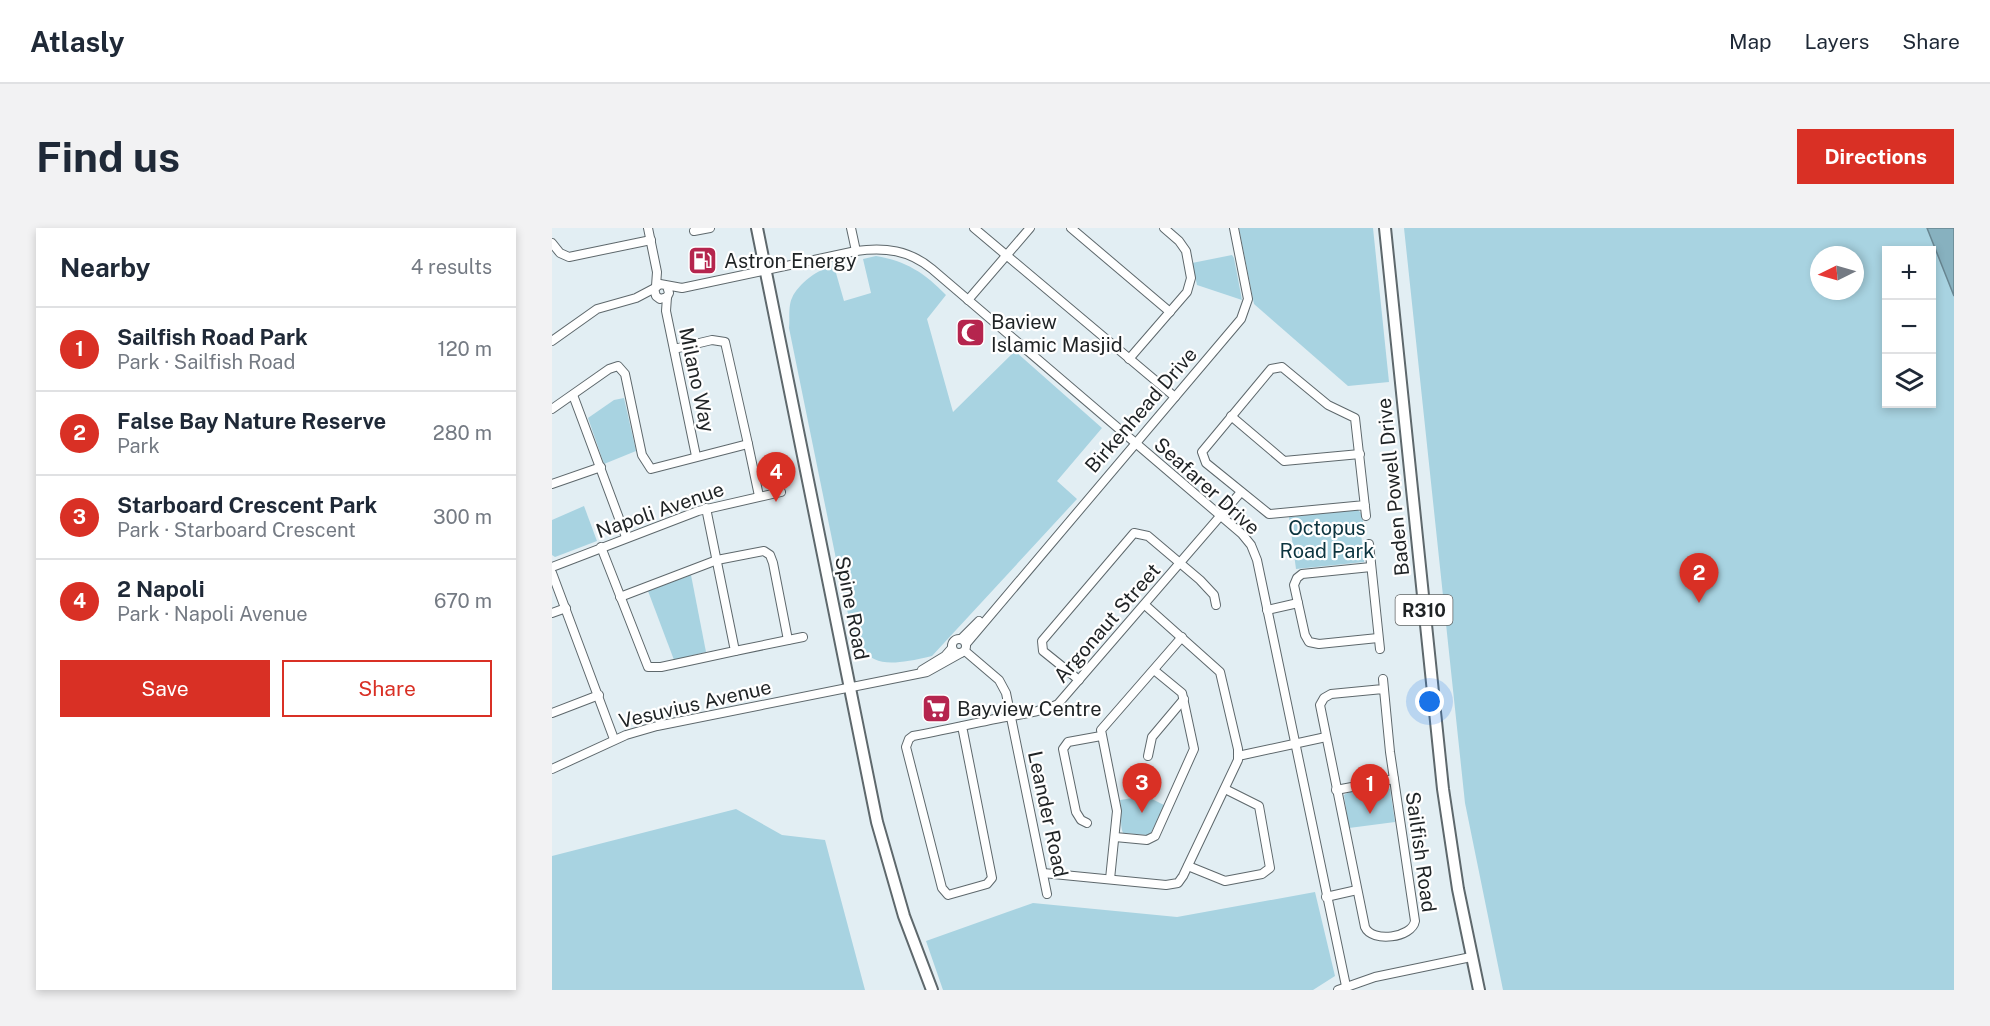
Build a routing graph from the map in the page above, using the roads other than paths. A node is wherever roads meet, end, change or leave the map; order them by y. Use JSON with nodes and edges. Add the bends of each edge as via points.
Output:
{"nodes":[{"id":1,"x":648,"y":228,"type":"edge"},
{"id":2,"x":706,"y":228,"type":"edge"},
{"id":3,"x":757,"y":228,"type":"edge"},
{"id":4,"x":852,"y":228,"type":"edge"},
{"id":5,"x":974,"y":228,"type":"edge"},
{"id":6,"x":1030,"y":228,"type":"edge"},
{"id":7,"x":1071,"y":228,"type":"edge"},
{"id":8,"x":1164,"y":228,"type":"edge"},
{"id":9,"x":1234,"y":228,"type":"edge"},
{"id":10,"x":1385,"y":228,"type":"edge"},
{"id":11,"x":694,"y":231,"type":"dead end"},
{"id":12,"x":651,"y":240,"type":"junction"},
{"id":13,"x":552,"y":243,"type":"edge"},
{"id":14,"x":856,"y":251,"type":"junction"},
{"id":15,"x":1007,"y":255,"type":"junction"},
{"id":16,"x":766,"y":271,"type":"junction"},
{"id":17,"x":661,"y":286,"type":"junction"},
{"id":18,"x":682,"y":288,"type":"junction"},
{"id":19,"x":663,"y":297,"type":"junction"},
{"id":20,"x":636,"y":298,"type":"junction"},
{"id":21,"x":968,"y":300,"type":"junction"},
{"id":22,"x":1170,"y":312,"type":"junction"},
{"id":23,"x":552,"y":340,"type":"edge"},
{"id":24,"x":674,"y":349,"type":"junction"},
{"id":25,"x":1129,"y":359,"type":"junction"},
{"id":26,"x":573,"y":394,"type":"junction"},
{"id":27,"x":1175,"y":397,"type":"junction"},
{"id":28,"x":552,"y":409,"type":"edge"},
{"id":29,"x":1231,"y":416,"type":"junction"},
{"id":30,"x":1135,"y":443,"type":"junction"},
{"id":31,"x":748,"y":444,"type":"junction"},
{"id":32,"x":1360,"y":454,"type":"junction"},
{"id":33,"x":696,"y":456,"type":"junction"},
{"id":34,"x":600,"y":466,"type":"junction"},
{"id":35,"x":552,"y":484,"type":"edge"},
{"id":36,"x":781,"y":492,"type":"dead end"},
{"id":37,"x":1241,"y":492,"type":"junction"},
{"id":38,"x":759,"y":496,"type":"junction"},
{"id":39,"x":1365,"y":505,"type":"junction"},
{"id":40,"x":706,"y":508,"type":"junction"},
{"id":41,"x":1221,"y":515,"type":"junction"},
{"id":42,"x":1366,"y":516,"type":"dead end"},
{"id":43,"x":626,"y":537,"type":"junction"},
{"id":44,"x":1369,"y":544,"type":"dead end"},
{"id":45,"x":601,"y":547,"type":"junction"},
{"id":46,"x":717,"y":560,"type":"junction"},
{"id":47,"x":1180,"y":564,"type":"junction"},
{"id":48,"x":552,"y":567,"type":"edge"},
{"id":49,"x":1371,"y":567,"type":"junction"},
{"id":50,"x":552,"y":573,"type":"edge"},
{"id":51,"x":620,"y":597,"type":"junction"},
{"id":52,"x":1298,"y":603,"type":"junction"},
{"id":53,"x":1145,"y":605,"type":"junction"},
{"id":54,"x":1216,"y":605,"type":"dead end"},
{"id":55,"x":566,"y":608,"type":"junction"},
{"id":56,"x":1267,"y":610,"type":"junction"},
{"id":57,"x":552,"y":613,"type":"edge"},
{"id":58,"x":803,"y":637,"type":"dead end"},
{"id":59,"x":1182,"y":637,"type":"junction"},
{"id":60,"x":1378,"y":638,"type":"junction"},
{"id":61,"x":788,"y":640,"type":"junction"},
{"id":62,"x":963,"y":647,"type":"junction"},
{"id":63,"x":952,"y":648,"type":"junction"},
{"id":64,"x":1380,"y":649,"type":"dead end"},
{"id":65,"x":735,"y":651,"type":"junction"},
{"id":66,"x":1154,"y":670,"type":"junction"},
{"id":67,"x":913,"y":674,"type":"junction"},
{"id":68,"x":1383,"y":679,"type":"dead end"},
{"id":69,"x":1079,"y":680,"type":"junction"},
{"id":70,"x":850,"y":687,"type":"junction"},
{"id":71,"x":1383,"y":689,"type":"junction"},
{"id":72,"x":599,"y":695,"type":"junction"},
{"id":73,"x":1184,"y":699,"type":"junction"},
{"id":74,"x":552,"y":711,"type":"edge"},
{"id":75,"x":1011,"y":716,"type":"junction"},
{"id":76,"x":962,"y":726,"type":"junction"},
{"id":77,"x":1101,"y":736,"type":"junction"},
{"id":78,"x":1326,"y":737,"type":"junction"},
{"id":79,"x":614,"y":740,"type":"junction"},
{"id":80,"x":1295,"y":745,"type":"junction"},
{"id":81,"x":1148,"y":756,"type":"dead end"},
{"id":82,"x":1238,"y":756,"type":"junction"},
{"id":83,"x":552,"y":769,"type":"edge"},
{"id":84,"x":1394,"y":779,"type":"junction"},
{"id":85,"x":1225,"y":789,"type":"junction"},
{"id":86,"x":1336,"y":790,"type":"junction"},
{"id":87,"x":1087,"y":823,"type":"dead end"},
{"id":88,"x":1115,"y":837,"type":"junction"},
{"id":89,"x":1188,"y":866,"type":"junction"},
{"id":90,"x":1043,"y":873,"type":"junction"},
{"id":91,"x":1110,"y":879,"type":"junction"},
{"id":92,"x":1357,"y":890,"type":"junction"},
{"id":93,"x":1047,"y":894,"type":"dead end"},
{"id":94,"x":1326,"y":897,"type":"junction"},
{"id":95,"x":1471,"y":957,"type":"junction"},
{"id":96,"x":1342,"y":988,"type":"edge"},
{"id":97,"x":932,"y":990,"type":"edge"},
{"id":98,"x":1479,"y":990,"type":"edge"}],
"edges":[{"from":1,"to":12,"type":"street"},
{"from":2,"to":11,"type":"street"},
{"from":3,"to":16,"type":"main road","name":"Spine Road"},
{"from":4,"to":14,"type":"street"},
{"from":5,"to":15,"type":"street"},
{"from":6,"to":15,"type":"street"},
{"from":7,"to":22,"type":"street"},
{"from":8,"to":22,"type":"street","via":[[1183,245],[1191,278],[1187,292]]},
{"from":9,"to":27,"type":"street","name":"Birkenhead Drive","via":[[1247,291],[1245,311]]},
{"from":10,"to":95,"type":"main road","name":"Baden Powell Drive","number":"R310","via":[[1441,775]]},
{"from":12,"to":13,"type":"street","via":[[569,257]]},
{"from":12,"to":17,"type":"street"},
{"from":14,"to":16,"type":"street","name":"Seafarer Drive"},
{"from":14,"to":21,"type":"street","name":"Seafarer Drive","via":[[882,248],[908,254]]},
{"from":15,"to":21,"type":"street"},
{"from":15,"to":25,"type":"street"},
{"from":16,"to":18,"type":"street","name":"Seafarer Drive"},
{"from":16,"to":70,"type":"main road","name":"Spine Road"},
{"from":17,"to":18,"type":"street"},
{"from":17,"to":19,"type":"street"},
{"from":17,"to":19,"type":"street"},
{"from":17,"to":20,"type":"street"},
{"from":18,"to":19,"type":"street"},
{"from":19,"to":20,"type":"street"},
{"from":19,"to":24,"type":"street","name":"Milano Way"},
{"from":20,"to":23,"type":"street","via":[[597,309]]},
{"from":21,"to":30,"type":"street","name":"Seafarer Drive"},
{"from":22,"to":25,"type":"street"},
{"from":24,"to":31,"type":"street","via":[[717,340],[725,342]]},
{"from":24,"to":33,"type":"street","name":"Milano Way"},
{"from":25,"to":27,"type":"street"},
{"from":26,"to":28,"type":"street"},
{"from":26,"to":33,"type":"street","via":[[618,366],[625,374],[648,467],[659,468]]},
{"from":26,"to":34,"type":"street"},
{"from":27,"to":30,"type":"street","name":"Birkenhead Drive"},
{"from":29,"to":32,"type":"street","via":[[1284,461]]},
{"from":29,"to":32,"type":"street","via":[[1271,369],[1282,367],[1328,405],[1353,416]]},
{"from":29,"to":37,"type":"street","via":[[1202,454],[1206,463]]},
{"from":30,"to":41,"type":"street","name":"Seafarer Drive"},
{"from":30,"to":62,"type":"street","name":"Birkenhead Drive"},
{"from":31,"to":33,"type":"street"},
{"from":31,"to":38,"type":"street"},
{"from":32,"to":39,"type":"street"},
{"from":34,"to":35,"type":"street"},
{"from":34,"to":43,"type":"street"},
{"from":36,"to":38,"type":"street","name":"Napoli Avenue"},
{"from":37,"to":39,"type":"street","via":[[1269,514]]},
{"from":37,"to":41,"type":"street","name":"Argonaut Street"},
{"from":38,"to":40,"type":"street","name":"Napoli Avenue"},
{"from":39,"to":42,"type":"street"},
{"from":40,"to":43,"type":"street","name":"Napoli Avenue"},
{"from":40,"to":46,"type":"street"},
{"from":41,"to":47,"type":"street","name":"Argonaut Street"},
{"from":41,"to":56,"type":"street","name":"Seafarer Drive","via":[[1251,545]]},
{"from":43,"to":45,"type":"street","name":"Napoli Avenue"},
{"from":44,"to":49,"type":"street"},
{"from":45,"to":48,"type":"street","name":"Napoli Avenue"},
{"from":45,"to":51,"type":"street"},
{"from":46,"to":51,"type":"street"},
{"from":46,"to":61,"type":"street","via":[[758,550],[770,555]]},
{"from":46,"to":65,"type":"street"},
{"from":47,"to":53,"type":"street","name":"Argonaut Street"},
{"from":47,"to":54,"type":"street","via":[[1208,587]]},
{"from":47,"to":69,"type":"street","via":[[1148,536],[1139,532],[1132,535],[1042,641],[1043,651]]},
{"from":49,"to":52,"type":"street","via":[[1299,575],[1294,585]]},
{"from":49,"to":60,"type":"street"},
{"from":50,"to":55,"type":"street"},
{"from":51,"to":65,"type":"street","via":[[648,667]]},
{"from":52,"to":56,"type":"street"},
{"from":52,"to":60,"type":"street","via":[[1305,635],[1314,644]]},
{"from":53,"to":59,"type":"street"},
{"from":53,"to":69,"type":"street","name":"Argonaut Street"},
{"from":55,"to":57,"type":"street"},
{"from":55,"to":72,"type":"street"},
{"from":56,"to":80,"type":"street","name":"Seafarer Drive"},
{"from":58,"to":61,"type":"street"},
{"from":59,"to":66,"type":"street"},
{"from":59,"to":82,"type":"street","via":[[1220,672]]},
{"from":60,"to":64,"type":"street"},
{"from":61,"to":65,"type":"street"},
{"from":62,"to":63,"type":"street","name":"Leander Road","via":[[956,653]]},
{"from":62,"to":63,"type":"street","name":"Birkenhead Drive","via":[[953,641]]},
{"from":62,"to":67,"type":"street","name":"Birkenhead Drive","via":[[938,668]]},
{"from":62,"to":75,"type":"street","name":"Leander Road","via":[[1003,686]]},
{"from":63,"to":67,"type":"street","name":"Birkenhead Drive"},
{"from":66,"to":73,"type":"street","via":[[1178,689]]},
{"from":66,"to":77,"type":"street","via":[[1103,727]]},
{"from":67,"to":70,"type":"street","name":"Birkenhead Drive"},
{"from":68,"to":71,"type":"street","name":"Sailfish Road"},
{"from":69,"to":75,"type":"street","name":"Argonaut Street","via":[[1058,704]]},
{"from":70,"to":79,"type":"street","name":"Vesuvius Avenue","via":[[657,726]]},
{"from":70,"to":97,"type":"main road","name":"Spine Road","via":[[884,849]]},
{"from":71,"to":78,"type":"street","name":"Sailfish Road","via":[[1324,698],[1320,710]]},
{"from":71,"to":84,"type":"street","name":"Sailfish Road"},
{"from":72,"to":74,"type":"street"},
{"from":72,"to":79,"type":"street"},
{"from":73,"to":81,"type":"street","via":[[1152,737]]},
{"from":73,"to":88,"type":"street","via":[[1194,753],[1155,836],[1147,840]]},
{"from":75,"to":76,"type":"street","name":"Argonaut Street"},
{"from":75,"to":90,"type":"street","name":"Leander Road"},
{"from":76,"to":76,"type":"street","name":"Argonaut Street","via":[[992,878],[987,884],[948,895],[942,888],[906,747],[913,736]]},
{"from":77,"to":87,"type":"street","via":[[1068,742],[1063,749],[1076,812]]},
{"from":77,"to":88,"type":"street","via":[[1118,811]]},
{"from":78,"to":80,"type":"street"},
{"from":78,"to":86,"type":"street","name":"Sailfish Road"},
{"from":79,"to":83,"type":"street","name":"Vesuvius Avenue"},
{"from":80,"to":82,"type":"street"},
{"from":80,"to":94,"type":"street","name":"Seafarer Drive"},
{"from":82,"to":85,"type":"street"},
{"from":84,"to":86,"type":"street"},
{"from":84,"to":92,"type":"street","name":"Sailfish Road","via":[[1414,927],[1408,932],[1370,935]]},
{"from":85,"to":89,"type":"street"},
{"from":85,"to":89,"type":"street","via":[[1258,806],[1270,868],[1262,874],[1225,881]]},
{"from":86,"to":92,"type":"street","name":"Sailfish Road"},
{"from":88,"to":91,"type":"street"},
{"from":89,"to":91,"type":"street","via":[[1175,884]]},
{"from":90,"to":91,"type":"street"},
{"from":90,"to":93,"type":"street","name":"Leander Road"},
{"from":92,"to":94,"type":"street"},
{"from":94,"to":96,"type":"street","name":"Seafarer Drive"},
{"from":95,"to":96,"type":"street"},
{"from":95,"to":98,"type":"main road","name":"Baden Powell Drive","number":"R310"}]}
